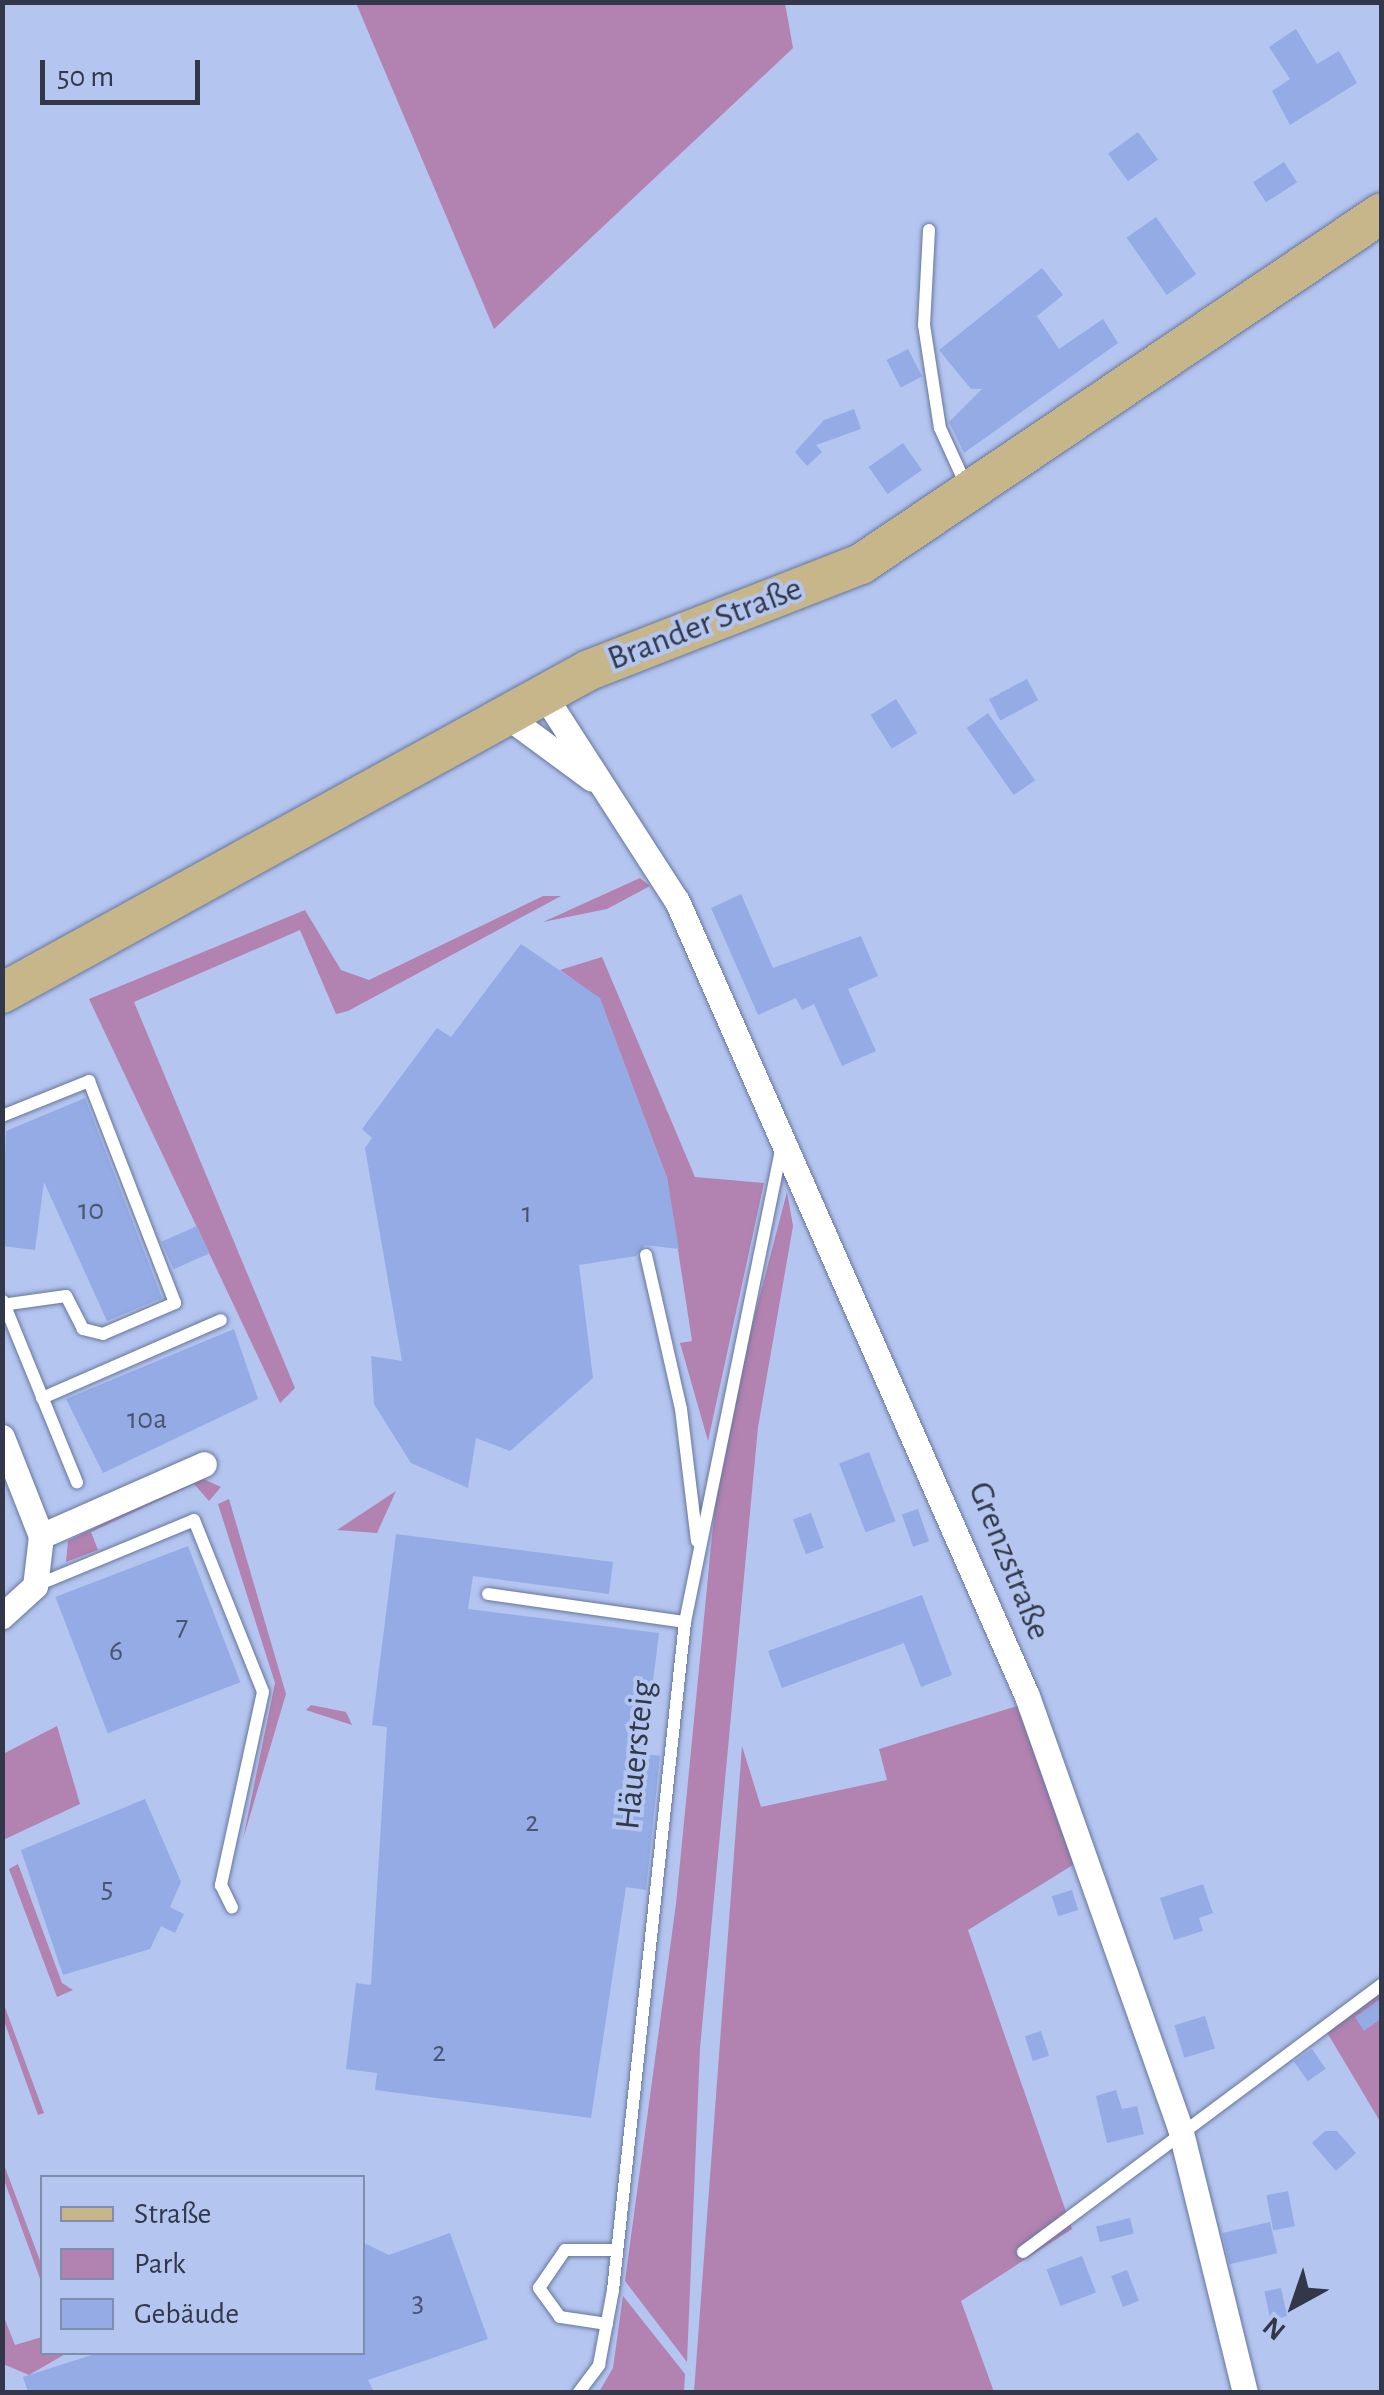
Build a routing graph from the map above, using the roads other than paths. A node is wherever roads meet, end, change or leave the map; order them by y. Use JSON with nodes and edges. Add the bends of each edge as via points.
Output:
{"nodes":[{"id":1,"x":1382,"y":213,"type":"edge"},
{"id":2,"x":928,"y":230,"type":"dead end"},
{"id":3,"x":969,"y":490,"type":"junction"},
{"id":4,"x":544,"y":695,"type":"junction"},
{"id":5,"x":508,"y":717,"type":"junction"},
{"id":6,"x":611,"y":794,"type":"junction"},
{"id":7,"x":2,"y":993,"type":"edge"},
{"id":8,"x":2,"y":1116,"type":"edge"},
{"id":9,"x":783,"y":1124,"type":"junction"},
{"id":10,"x":646,"y":1254,"type":"dead end"},
{"id":11,"x":3,"y":1303,"type":"edge"},
{"id":12,"x":220,"y":1320,"type":"dead end"},
{"id":13,"x":42,"y":1398,"type":"junction"},
{"id":14,"x":2,"y":1437,"type":"edge"},
{"id":15,"x":204,"y":1464,"type":"dead end"},
{"id":16,"x":76,"y":1482,"type":"dead end"},
{"id":17,"x":40,"y":1536,"type":"junction"},
{"id":18,"x":698,"y":1553,"type":"junction"},
{"id":19,"x":35,"y":1586,"type":"junction"},
{"id":20,"x":488,"y":1594,"type":"dead end"},
{"id":21,"x":2,"y":1616,"type":"edge"},
{"id":22,"x":685,"y":1622,"type":"junction"},
{"id":23,"x":232,"y":1908,"type":"dead end"},
{"id":24,"x":1382,"y":1984,"type":"edge"},
{"id":25,"x":1180,"y":2128,"type":"junction"},
{"id":26,"x":616,"y":2250,"type":"junction"},
{"id":27,"x":1024,"y":2252,"type":"dead end"},
{"id":28,"x":606,"y":2324,"type":"junction"},
{"id":29,"x":579,"y":2392,"type":"edge"},
{"id":30,"x":1245,"y":2392,"type":"edge"}],
"edges":[{"from":1,"to":3,"type":"main road","name":"Brander Straße"},
{"from":2,"to":3,"type":"lane","via":[[924,325],[940,428]]},
{"from":3,"to":4,"type":"main road","name":"Brander Straße","via":[[861,564]]},
{"from":4,"to":5,"type":"main road","name":"Brander Straße"},
{"from":4,"to":6,"type":"street","name":"Grenzstraße"},
{"from":5,"to":6,"type":"street","name":"Grenzstraße"},
{"from":5,"to":7,"type":"main road","name":"Brander Straße"},
{"from":6,"to":9,"type":"street","name":"Grenzstraße","via":[[678,901]]},
{"from":8,"to":11,"type":"lane","via":[[89,1081],[175,1303],[103,1334],[83,1329],[66,1296]]},
{"from":9,"to":18,"type":"lane","name":"Häuersteig"},
{"from":9,"to":25,"type":"street","name":"Grenzstraße","via":[[1027,1696]]},
{"from":10,"to":18,"type":"lane","via":[[682,1409]]},
{"from":11,"to":13,"type":"lane"},
{"from":12,"to":13,"type":"lane"},
{"from":13,"to":16,"type":"lane"},
{"from":14,"to":17,"type":"street"},
{"from":15,"to":17,"type":"street"},
{"from":17,"to":19,"type":"street"},
{"from":18,"to":22,"type":"lane","name":"Häuersteig"},
{"from":19,"to":21,"type":"street"},
{"from":19,"to":23,"type":"lane","via":[[194,1520],[263,1692],[221,1886]]},
{"from":20,"to":22,"type":"lane"},
{"from":22,"to":26,"type":"lane","name":"Häuersteig"},
{"from":24,"to":25,"type":"lane"},
{"from":25,"to":27,"type":"lane"},
{"from":25,"to":30,"type":"street","name":"Grenzstraße"},
{"from":26,"to":28,"type":"lane","name":"Häuersteig"},
{"from":26,"to":28,"type":"lane","via":[[565,2250],[539,2288],[560,2317]]},
{"from":28,"to":29,"type":"lane","name":"Häuersteig","via":[[600,2365]]}]}
